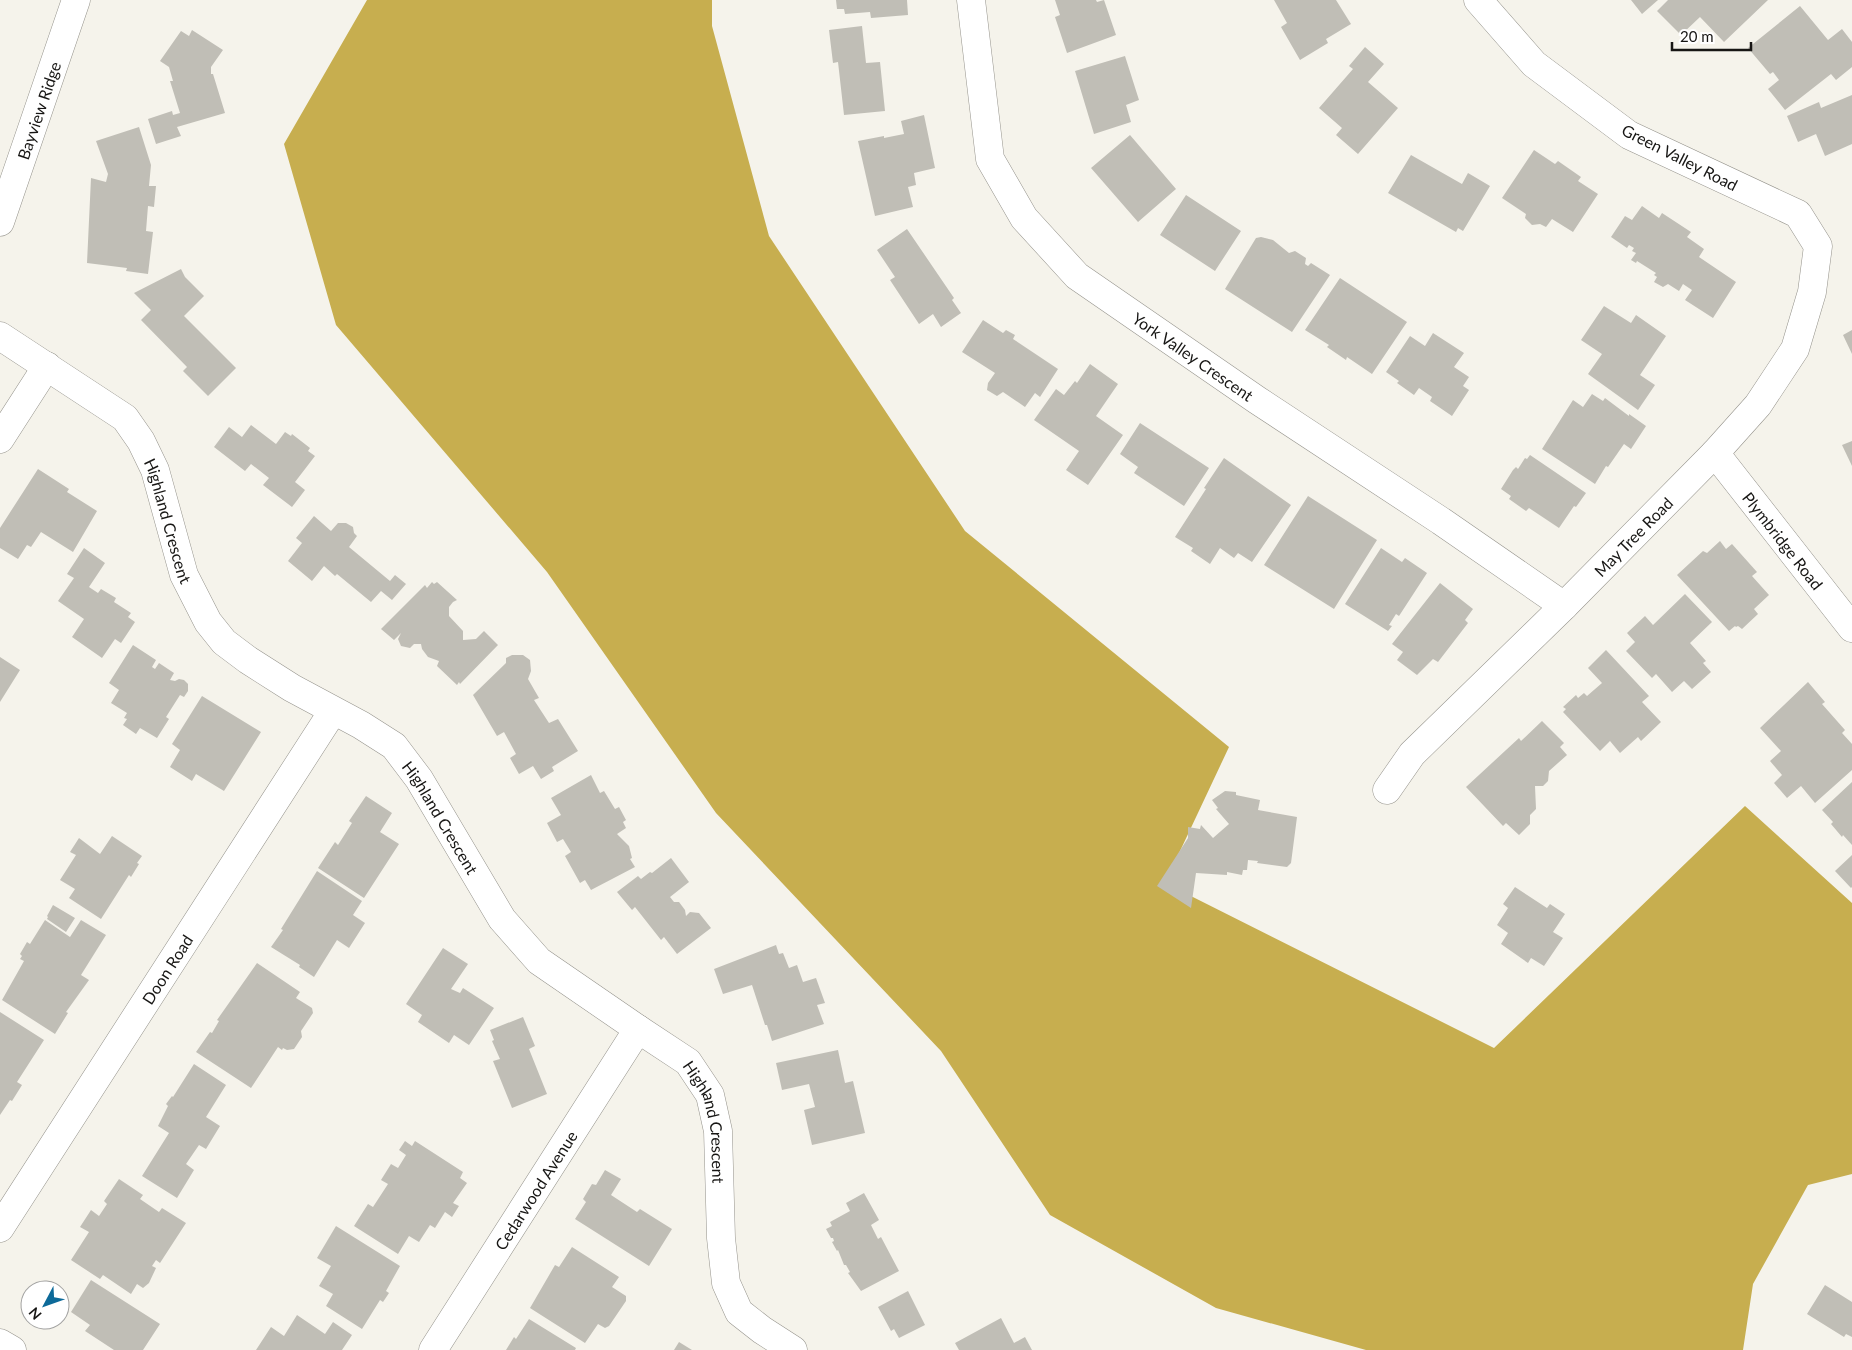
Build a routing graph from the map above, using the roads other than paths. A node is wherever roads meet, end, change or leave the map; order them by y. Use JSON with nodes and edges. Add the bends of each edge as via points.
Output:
{"nodes":[{"id":1,"x":76,"y":0,"type":"edge"},
{"id":2,"x":971,"y":0,"type":"edge"},
{"id":3,"x":1478,"y":0,"type":"edge"},
{"id":4,"x":0,"y":222,"type":"edge"},
{"id":5,"x":1818,"y":246,"type":"joint"},
{"id":6,"x":0,"y":336,"type":"edge"},
{"id":7,"x":47,"y":366,"type":"junction"},
{"id":8,"x":0,"y":439,"type":"edge"},
{"id":9,"x":1715,"y":454,"type":"junction"},
{"id":10,"x":1564,"y":606,"type":"junction"},
{"id":11,"x":1852,"y":628,"type":"edge"},
{"id":12,"x":333,"y":711,"type":"junction"},
{"id":13,"x":1387,"y":790,"type":"dead end"},
{"id":14,"x":638,"y":1030,"type":"junction"},
{"id":15,"x":0,"y":1228,"type":"edge"},
{"id":16,"x":0,"y":1343,"type":"edge"},
{"id":17,"x":12,"y":1350,"type":"edge"},
{"id":18,"x":433,"y":1350,"type":"edge"},
{"id":19,"x":794,"y":1350,"type":"edge"}],
"edges":[{"from":1,"to":4,"type":"street","name":"Bayview Ridge"},
{"from":2,"to":10,"type":"street","name":"York Valley Crescent","via":[[990,159],[1024,218],[1078,276],[1256,400],[1442,521]]},
{"from":3,"to":5,"type":"street","name":"Green Valley Road","via":[[1534,64],[1629,135],[1798,214]]},
{"from":5,"to":9,"type":"street","name":"May Tree Road","via":[[1812,292],[1795,349],[1758,405]]},
{"from":6,"to":7,"type":"street","name":"Highland Crescent"},
{"from":7,"to":8,"type":"street"},
{"from":7,"to":12,"type":"street","name":"Highland Crescent","via":[[125,418],[141,441],[154,470],[184,575],[208,622],[224,642]]},
{"from":9,"to":10,"type":"street","name":"May Tree Road"},
{"from":9,"to":11,"type":"street","name":"Plymbridge Road"},
{"from":10,"to":13,"type":"street","name":"May Tree Road","via":[[1412,754]]},
{"from":12,"to":14,"type":"street","name":"Highland Crescent","via":[[394,746],[419,779],[502,919],[539,961]]},
{"from":12,"to":15,"type":"street","name":"Doon Road"},
{"from":14,"to":18,"type":"street","name":"Cedarwood Avenue"},
{"from":14,"to":19,"type":"street","name":"Highland Crescent","via":[[688,1062],[710,1095],[718,1132],[721,1238],[726,1283],[739,1312]]},
{"from":16,"to":17,"type":"street"}]}
